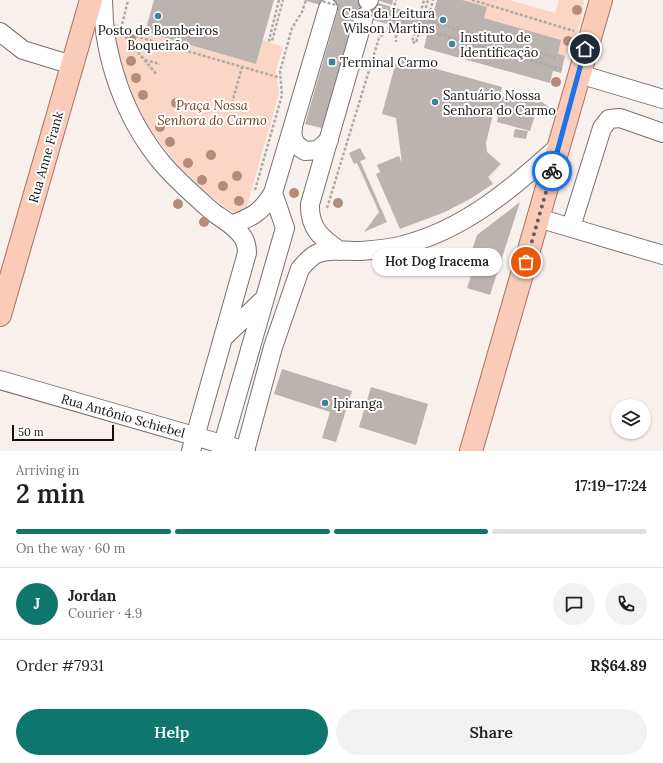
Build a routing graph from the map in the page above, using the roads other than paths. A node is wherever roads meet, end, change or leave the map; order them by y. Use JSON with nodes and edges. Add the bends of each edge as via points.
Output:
{"nodes":[{"id":1,"x":91,"y":0,"type":"edge"},
{"id":2,"x":103,"y":0,"type":"edge"},
{"id":3,"x":593,"y":0,"type":"edge"},
{"id":4,"x":601,"y":0,"type":"edge"},
{"id":5,"x":323,"y":4,"type":"edge"},
{"id":6,"x":367,"y":6,"type":"edge"},
{"id":7,"x":0,"y":32,"type":"edge"},
{"id":8,"x":72,"y":65,"type":"junction"},
{"id":9,"x":570,"y":72,"type":"junction"},
{"id":10,"x":663,"y":99,"type":"edge"},
{"id":11,"x":293,"y":128,"type":"junction"},
{"id":12,"x":663,"y":133,"type":"edge"},
{"id":13,"x":329,"y":140,"type":"junction"},
{"id":14,"x":559,"y":146,"type":"junction"},
{"id":15,"x":273,"y":193,"type":"junction"},
{"id":16,"x":318,"y":208,"type":"junction"},
{"id":17,"x":538,"y":218,"type":"junction"},
{"id":18,"x":231,"y":225,"type":"junction"},
{"id":19,"x":571,"y":227,"type":"junction"},
{"id":20,"x":285,"y":228,"type":"junction"},
{"id":21,"x":340,"y":251,"type":"junction"},
{"id":22,"x":663,"y":255,"type":"edge"},
{"id":23,"x":264,"y":300,"type":"junction"},
{"id":24,"x":0,"y":315,"type":"edge"},
{"id":25,"x":223,"y":338,"type":"junction"},
{"id":26,"x":273,"y":347,"type":"junction"},
{"id":27,"x":0,"y":380,"type":"edge"},
{"id":28,"x":193,"y":444,"type":"edge"},
{"id":29,"x":222,"y":448,"type":"edge"},
{"id":30,"x":245,"y":451,"type":"edge"},
{"id":31,"x":471,"y":451,"type":"edge"}],
"edges":[{"from":1,"to":8,"type":"main road","name":"Rua Anne Frank"},
{"from":2,"to":18,"type":"street","via":[[104,28],[112,68],[148,144],[177,180]]},
{"from":3,"to":9,"type":"main road","via":[[588,36]]},
{"from":4,"to":9,"type":"main road"},
{"from":5,"to":11,"type":"street"},
{"from":6,"to":13,"type":"street"},
{"from":7,"to":8,"type":"street","via":[[23,50]]},
{"from":8,"to":24,"type":"main road","name":"Rua Anne Frank"},
{"from":9,"to":10,"type":"street"},
{"from":9,"to":14,"type":"main road"},
{"from":11,"to":13,"type":"street","via":[[294,142],[305,151],[318,150]]},
{"from":11,"to":15,"type":"street"},
{"from":12,"to":19,"type":"street","via":[[620,118],[609,119],[602,128]]},
{"from":13,"to":16,"type":"street"},
{"from":14,"to":17,"type":"main road"},
{"from":14,"to":21,"type":"street","via":[[493,200],[444,231],[403,245]]},
{"from":15,"to":18,"type":"street","via":[[253,217]]},
{"from":15,"to":20,"type":"street"},
{"from":16,"to":20,"type":"street"},
{"from":16,"to":21,"type":"street","via":[[310,213],[316,232]]},
{"from":17,"to":19,"type":"street"},
{"from":17,"to":31,"type":"main road"},
{"from":18,"to":25,"type":"street","via":[[244,239],[247,253]]},
{"from":19,"to":22,"type":"street"},
{"from":20,"to":23,"type":"street"},
{"from":21,"to":26,"type":"street","via":[[316,254],[300,269]]},
{"from":23,"to":25,"type":"street"},
{"from":23,"to":26,"type":"street"},
{"from":23,"to":29,"type":"street"},
{"from":25,"to":28,"type":"street"},
{"from":26,"to":30,"type":"street"},
{"from":27,"to":28,"type":"street","name":"Rua Antônio Schiebel"},
{"from":28,"to":29,"type":"street","name":"Rua Antônio Schiebel"},
{"from":29,"to":30,"type":"street","name":"Rua Antônio Schiebel"}]}
